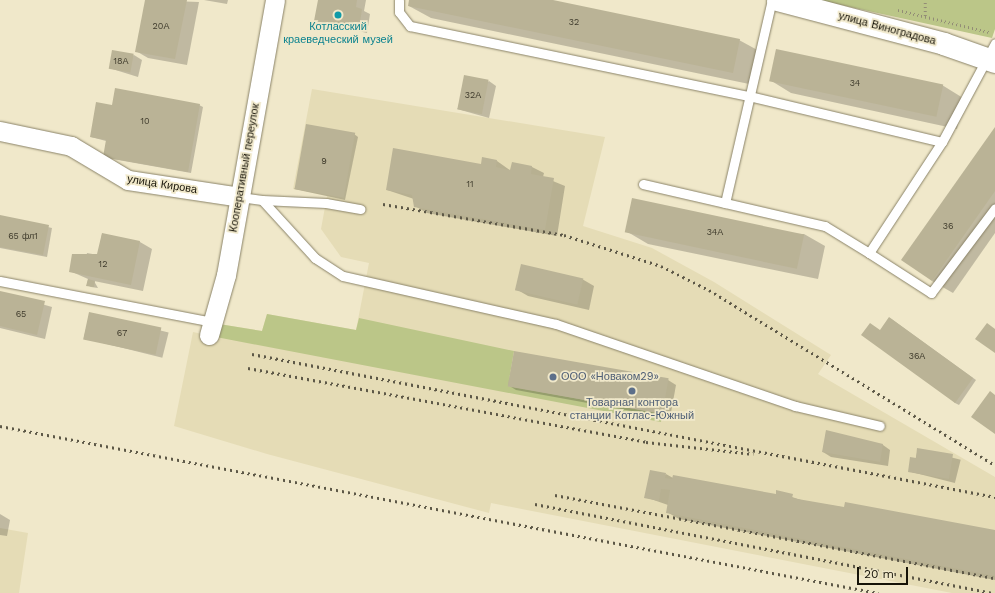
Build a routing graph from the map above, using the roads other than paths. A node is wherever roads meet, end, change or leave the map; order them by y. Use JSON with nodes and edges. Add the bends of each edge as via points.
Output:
{"nodes":[{"id":1,"x":275,"y":0,"type":"edge"},
{"id":2,"x":400,"y":0,"type":"edge"},
{"id":3,"x":772,"y":0,"type":"edge"},
{"id":4,"x":778,"y":0,"type":"edge"},
{"id":5,"x":993,"y":55,"type":"edge"},
{"id":6,"x":749,"y":96,"type":"junction"},
{"id":7,"x":0,"y":131,"type":"edge"},
{"id":8,"x":942,"y":142,"type":"junction"},
{"id":9,"x":643,"y":184,"type":"dead end"},
{"id":10,"x":240,"y":197,"type":"junction"},
{"id":11,"x":262,"y":200,"type":"junction"},
{"id":12,"x":725,"y":203,"type":"junction"},
{"id":13,"x":995,"y":208,"type":"edge"},
{"id":14,"x":360,"y":209,"type":"dead end"},
{"id":15,"x":869,"y":253,"type":"junction"},
{"id":16,"x":0,"y":281,"type":"edge"},
{"id":17,"x":210,"y":329,"type":"joint"},
{"id":18,"x":880,"y":426,"type":"dead end"}],
"edges":[{"from":1,"to":10,"type":"street","name":"Кооперативный переулок"},
{"from":2,"to":6,"type":"lane","via":[[399,12],[410,26]]},
{"from":3,"to":6,"type":"lane"},
{"from":4,"to":5,"type":"main road","name":"улица Виноградова"},
{"from":5,"to":8,"type":"lane"},
{"from":6,"to":8,"type":"lane"},
{"from":6,"to":12,"type":"lane"},
{"from":7,"to":10,"type":"street","name":"улица Кирова","via":[[72,146],[128,180]]},
{"from":8,"to":15,"type":"lane"},
{"from":9,"to":12,"type":"lane"},
{"from":10,"to":11,"type":"lane"},
{"from":10,"to":17,"type":"street","name":"Кооперативный переулок","via":[[226,275]]},
{"from":11,"to":14,"type":"lane","via":[[326,203]]},
{"from":11,"to":18,"type":"lane","via":[[315,258],[343,276],[556,324],[795,406]]},
{"from":12,"to":15,"type":"lane","via":[[825,226]]},
{"from":13,"to":15,"type":"lane","via":[[931,294]]},
{"from":16,"to":17,"type":"lane"}]}
